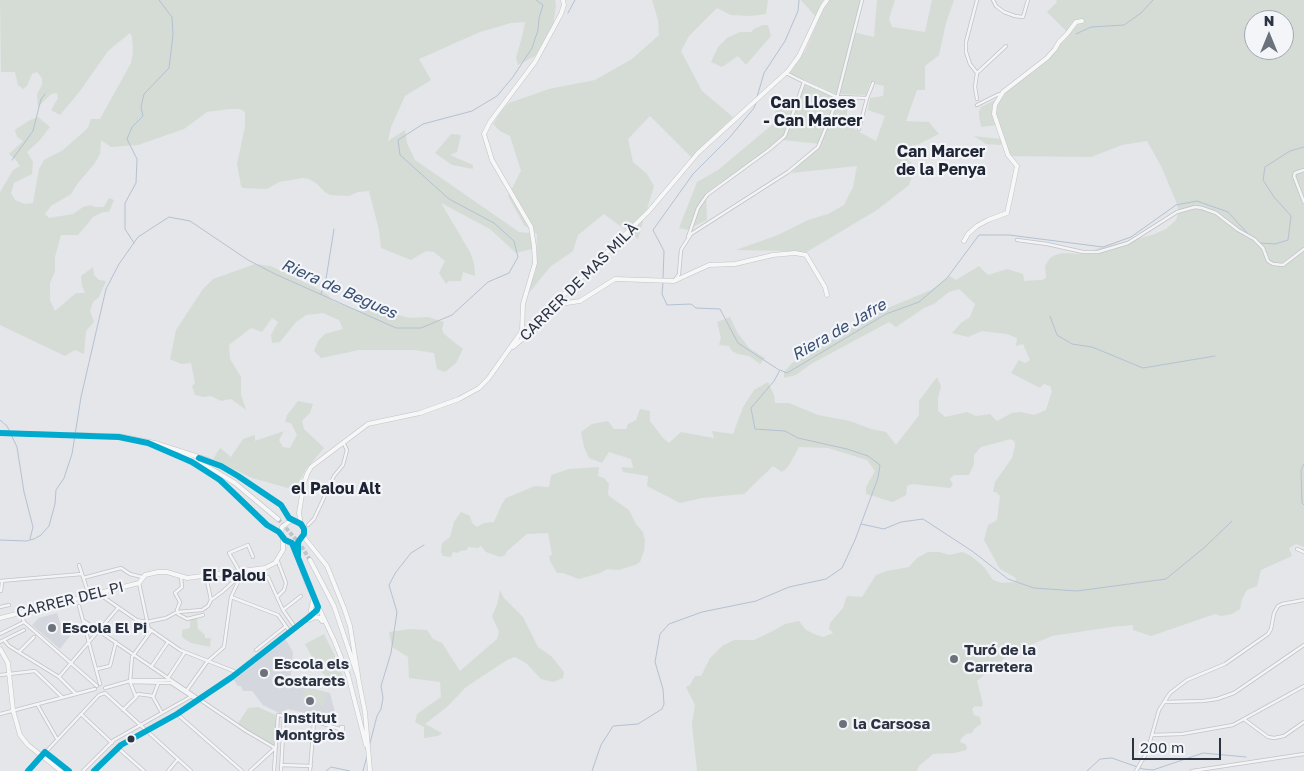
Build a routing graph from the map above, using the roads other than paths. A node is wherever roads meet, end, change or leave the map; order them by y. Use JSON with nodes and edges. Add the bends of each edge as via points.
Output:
{"nodes":[{"id":1,"x":563,"y":0,"type":"edge"},
{"id":2,"x":827,"y":0,"type":"edge"},
{"id":3,"x":862,"y":0,"type":"edge"},
{"id":4,"x":978,"y":0,"type":"edge"},
{"id":5,"x":993,"y":0,"type":"edge"},
{"id":6,"x":1028,"y":0,"type":"edge"},
{"id":7,"x":1082,"y":21,"type":"dead end"},
{"id":8,"x":1006,"y":46,"type":"dead end"},
{"id":9,"x":786,"y":73,"type":"junction"},
{"id":10,"x":977,"y":73,"type":"junction"},
{"id":11,"x":804,"y":82,"type":"junction"},
{"id":12,"x":873,"y":84,"type":"dead end"},
{"id":13,"x":1001,"y":95,"type":"junction"},
{"id":14,"x":837,"y":97,"type":"junction"},
{"id":15,"x":867,"y":98,"type":"junction"},
{"id":16,"x":976,"y":99,"type":"dead end"},
{"id":17,"x":977,"y":105,"type":"dead end"},
{"id":18,"x":860,"y":129,"type":"dead end"},
{"id":19,"x":1304,"y":170,"type":"edge"},
{"id":20,"x":1304,"y":202,"type":"edge"},
{"id":21,"x":687,"y":238,"type":"junction"},
{"id":22,"x":1017,"y":240,"type":"dead end"},
{"id":23,"x":964,"y":241,"type":"dead end"},
{"id":24,"x":1304,"y":250,"type":"edge"},
{"id":25,"x":674,"y":281,"type":"junction"},
{"id":26,"x":827,"y":295,"type":"dead end"},
{"id":27,"x":556,"y":303,"type":"junction"},
{"id":28,"x":507,"y":352,"type":"junction"},
{"id":29,"x":0,"y":433,"type":"edge"},
{"id":30,"x":102,"y":436,"type":"junction"},
{"id":31,"x":343,"y":442,"type":"junction"},
{"id":32,"x":148,"y":444,"type":"junction"},
{"id":33,"x":299,"y":512,"type":"junction"},
{"id":34,"x":278,"y":519,"type":"tunnel mouth"},
{"id":35,"x":294,"y":520,"type":"junction"},
{"id":36,"x":308,"y":525,"type":"joint"},
{"id":37,"x":303,"y":529,"type":"junction"},
{"id":38,"x":282,"y":536,"type":"junction"},
{"id":39,"x":298,"y":542,"type":"junction"},
{"id":40,"x":290,"y":543,"type":"junction"},
{"id":41,"x":1298,"y":548,"type":"dead end"},
{"id":42,"x":282,"y":550,"type":"junction"},
{"id":43,"x":1304,"y":552,"type":"edge"},
{"id":44,"x":297,"y":554,"type":"junction"},
{"id":45,"x":253,"y":557,"type":"dead end"},
{"id":46,"x":277,"y":559,"type":"junction"},
{"id":47,"x":310,"y":560,"type":"tunnel mouth"},
{"id":48,"x":80,"y":565,"type":"dead end"},
{"id":49,"x":240,"y":572,"type":"junction"},
{"id":50,"x":82,"y":574,"type":"junction"},
{"id":51,"x":206,"y":576,"type":"junction"},
{"id":52,"x":142,"y":577,"type":"junction"},
{"id":53,"x":181,"y":577,"type":"junction"},
{"id":54,"x":268,"y":577,"type":"dead end"},
{"id":55,"x":83,"y":578,"type":"junction"},
{"id":56,"x":239,"y":580,"type":"junction"},
{"id":57,"x":1,"y":581,"type":"edge"},
{"id":58,"x":139,"y":582,"type":"junction"},
{"id":59,"x":1,"y":591,"type":"edge"},
{"id":60,"x":98,"y":593,"type":"junction"},
{"id":61,"x":89,"y":595,"type":"junction"},
{"id":62,"x":301,"y":596,"type":"dead end"},
{"id":63,"x":231,"y":597,"type":"junction"},
{"id":64,"x":277,"y":597,"type":"junction"},
{"id":65,"x":314,"y":598,"type":"junction"},
{"id":66,"x":211,"y":600,"type":"junction"},
{"id":67,"x":1304,"y":600,"type":"edge"},
{"id":68,"x":8,"y":605,"type":"dead end"},
{"id":69,"x":79,"y":606,"type":"dead end"},
{"id":70,"x":0,"y":607,"type":"edge"},
{"id":71,"x":318,"y":607,"type":"junction"},
{"id":72,"x":118,"y":608,"type":"junction"},
{"id":73,"x":283,"y":611,"type":"junction"},
{"id":74,"x":176,"y":612,"type":"junction"},
{"id":75,"x":21,"y":613,"type":"junction"},
{"id":76,"x":203,"y":615,"type":"dead end"},
{"id":77,"x":278,"y":615,"type":"junction"},
{"id":78,"x":309,"y":617,"type":"junction"},
{"id":79,"x":0,"y":618,"type":"edge"},
{"id":80,"x":135,"y":620,"type":"junction"},
{"id":81,"x":84,"y":621,"type":"junction"},
{"id":82,"x":24,"y":622,"type":"junction"},
{"id":83,"x":148,"y":622,"type":"junction"},
{"id":84,"x":286,"y":626,"type":"junction"},
{"id":85,"x":327,"y":626,"type":"junction"},
{"id":86,"x":24,"y":630,"type":"dead end"},
{"id":87,"x":150,"y":630,"type":"junction"},
{"id":88,"x":292,"y":630,"type":"junction"},
{"id":89,"x":99,"y":631,"type":"junction"},
{"id":90,"x":0,"y":634,"type":"edge"},
{"id":91,"x":34,"y":637,"type":"dead end"},
{"id":92,"x":4,"y":640,"type":"junction"},
{"id":93,"x":0,"y":642,"type":"edge"},
{"id":94,"x":89,"y":642,"type":"junction"},
{"id":95,"x":116,"y":642,"type":"junction"},
{"id":96,"x":168,"y":642,"type":"junction"},
{"id":97,"x":1304,"y":645,"type":"edge"},
{"id":98,"x":0,"y":649,"type":"edge"},
{"id":99,"x":256,"y":650,"type":"dead end"},
{"id":100,"x":19,"y":652,"type":"junction"},
{"id":101,"x":185,"y":652,"type":"junction"},
{"id":102,"x":134,"y":654,"type":"junction"},
{"id":103,"x":70,"y":662,"type":"junction"},
{"id":104,"x":207,"y":662,"type":"junction"},
{"id":105,"x":37,"y":663,"type":"junction"},
{"id":106,"x":151,"y":666,"type":"junction"},
{"id":107,"x":97,"y":669,"type":"junction"},
{"id":108,"x":35,"y":671,"type":"junction"},
{"id":109,"x":238,"y":673,"type":"junction"},
{"id":110,"x":10,"y":674,"type":"junction"},
{"id":111,"x":0,"y":675,"type":"edge"},
{"id":112,"x":59,"y":677,"type":"junction"},
{"id":113,"x":358,"y":677,"type":"junction"},
{"id":114,"x":168,"y":678,"type":"junction"},
{"id":115,"x":171,"y":680,"type":"junction"},
{"id":116,"x":130,"y":682,"type":"junction"},
{"id":117,"x":158,"y":684,"type":"junction"},
{"id":118,"x":97,"y":686,"type":"junction"},
{"id":119,"x":1304,"y":686,"type":"edge"},
{"id":120,"x":105,"y":688,"type":"junction"},
{"id":121,"x":187,"y":690,"type":"junction"},
{"id":122,"x":105,"y":693,"type":"junction"},
{"id":123,"x":76,"y":694,"type":"junction"},
{"id":124,"x":99,"y":695,"type":"junction"},
{"id":125,"x":136,"y":696,"type":"junction"},
{"id":126,"x":153,"y":696,"type":"junction"},
{"id":127,"x":192,"y":696,"type":"junction"},
{"id":128,"x":62,"y":697,"type":"junction"},
{"id":129,"x":199,"y":699,"type":"junction"},
{"id":130,"x":1164,"y":702,"type":"junction"},
{"id":131,"x":37,"y":704,"type":"junction"},
{"id":132,"x":13,"y":710,"type":"junction"},
{"id":133,"x":123,"y":710,"type":"junction"},
{"id":134,"x":162,"y":713,"type":"junction"},
{"id":135,"x":0,"y":714,"type":"edge"},
{"id":136,"x":80,"y":714,"type":"junction"},
{"id":137,"x":177,"y":714,"type":"junction"},
{"id":138,"x":284,"y":716,"type":"junction"},
{"id":139,"x":1244,"y":720,"type":"junction"},
{"id":140,"x":314,"y":722,"type":"junction"},
{"id":141,"x":1304,"y":722,"type":"edge"},
{"id":142,"x":140,"y":726,"type":"junction"},
{"id":143,"x":340,"y":728,"type":"dead end"},
{"id":144,"x":146,"y":732,"type":"junction"},
{"id":145,"x":1152,"y":735,"type":"junction"},
{"id":146,"x":57,"y":739,"type":"junction"},
{"id":147,"x":112,"y":743,"type":"junction"},
{"id":148,"x":118,"y":748,"type":"junction"},
{"id":149,"x":275,"y":748,"type":"junction"},
{"id":150,"x":368,"y":749,"type":"junction"},
{"id":151,"x":44,"y":754,"type":"junction"},
{"id":152,"x":1304,"y":754,"type":"edge"},
{"id":153,"x":178,"y":759,"type":"junction"},
{"id":154,"x":281,"y":766,"type":"junction"},
{"id":155,"x":311,"y":766,"type":"junction"},
{"id":156,"x":1137,"y":768,"type":"edge"},
{"id":157,"x":28,"y":771,"type":"edge"},
{"id":158,"x":61,"y":771,"type":"edge"},
{"id":159,"x":69,"y":771,"type":"edge"},
{"id":160,"x":83,"y":771,"type":"edge"},
{"id":161,"x":94,"y":771,"type":"edge"},
{"id":162,"x":144,"y":771,"type":"edge"},
{"id":163,"x":168,"y":771,"type":"edge"},
{"id":164,"x":191,"y":771,"type":"edge"},
{"id":165,"x":242,"y":771,"type":"edge"},
{"id":166,"x":250,"y":771,"type":"edge"},
{"id":167,"x":274,"y":771,"type":"edge"},
{"id":168,"x":281,"y":771,"type":"edge"},
{"id":169,"x":310,"y":771,"type":"edge"},
{"id":170,"x":370,"y":771,"type":"edge"},
{"id":171,"x":1192,"y":771,"type":"edge"}],
"edges":[{"from":1,"to":28,"type":"street","via":[[561,14],[534,62],[484,134],[492,160],[531,227],[534,246],[535,263],[523,304],[522,331]]},
{"from":2,"to":9,"type":"street","name":"CARRER DE MAS MILÀ","via":[[799,56]]},
{"from":3,"to":14,"type":"street"},
{"from":4,"to":10,"type":"street","via":[[966,42],[970,64]]},
{"from":5,"to":6,"type":"street","via":[[1004,12],[1015,16],[1023,16]]},
{"from":7,"to":13,"type":"street","via":[[1076,22],[1047,58]]},
{"from":8,"to":10,"type":"street"},
{"from":9,"to":11,"type":"street"},
{"from":9,"to":27,"type":"street","name":"CARRER DE MAS MILÀ","via":[[698,153],[649,211]]},
{"from":10,"to":16,"type":"street"},
{"from":11,"to":14,"type":"street"},
{"from":11,"to":21,"type":"street","via":[[785,136],[707,195],[698,208]]},
{"from":12,"to":15,"type":"street"},
{"from":13,"to":17,"type":"street"},
{"from":13,"to":23,"type":"street","via":[[994,114],[1008,155],[1017,166],[1006,213],[977,226]]},
{"from":14,"to":15,"type":"street"},
{"from":14,"to":21,"type":"street","via":[[818,147],[788,172]]},
{"from":15,"to":18,"type":"street"},
{"from":19,"to":20,"type":"street","via":[[1294,176]]},
{"from":21,"to":25,"type":"street","via":[[680,253],[679,274]]},
{"from":22,"to":24,"type":"street","via":[[1098,252],[1128,243],[1177,212],[1202,208],[1216,213],[1254,239],[1273,264],[1283,264]]},
{"from":25,"to":26,"type":"street","via":[[709,265],[735,264],[795,253],[806,255]]},
{"from":25,"to":27,"type":"street","via":[[615,279],[580,300]]},
{"from":27,"to":28,"type":"street","name":"CARRER DE MAS MILÀ"},
{"from":28,"to":31,"type":"street","via":[[483,385],[470,394],[412,416],[368,424]]},
{"from":29,"to":30,"type":"street"},
{"from":30,"to":32,"type":"street"},
{"from":30,"to":35,"type":"street","via":[[148,441],[221,466],[279,503],[287,516]]},
{"from":31,"to":33,"type":"street","via":[[309,470]]},
{"from":31,"to":36,"type":"street","via":[[347,450],[343,465]]},
{"from":32,"to":34,"type":"street","via":[[210,468],[244,490]]},
{"from":32,"to":38,"type":"street","via":[[210,473]]},
{"from":33,"to":35,"type":"street"},
{"from":33,"to":37,"type":"street"},
{"from":35,"to":37,"type":"street"},
{"from":35,"to":38,"type":"street","via":[[284,524]]},
{"from":36,"to":37,"type":"street"},
{"from":37,"to":39,"type":"street"},
{"from":37,"to":113,"type":"street","via":[[327,566],[344,608]]},
{"from":38,"to":40,"type":"street"},
{"from":38,"to":42,"type":"street"},
{"from":39,"to":40,"type":"street"},
{"from":39,"to":44,"type":"street"},
{"from":40,"to":42,"type":"street"},
{"from":40,"to":44,"type":"street"},
{"from":41,"to":43,"type":"street"},
{"from":42,"to":46,"type":"street"},
{"from":44,"to":65,"type":"street"},
{"from":45,"to":49,"type":"street","via":[[248,545],[230,553]]},
{"from":46,"to":49,"type":"street","via":[[265,568]]},
{"from":46,"to":64,"type":"street","via":[[286,583]]},
{"from":47,"to":113,"type":"street","via":[[334,606]]},
{"from":48,"to":50,"type":"street"},
{"from":49,"to":51,"type":"street"},
{"from":49,"to":56,"type":"street"},
{"from":50,"to":55,"type":"street"},
{"from":50,"to":57,"type":"street"},
{"from":51,"to":53,"type":"street"},
{"from":51,"to":66,"type":"street"},
{"from":52,"to":53,"type":"street","via":[[167,572]]},
{"from":52,"to":55,"type":"street","via":[[121,568]]},
{"from":52,"to":58,"type":"street"},
{"from":53,"to":74,"type":"street","via":[[182,587],[175,594],[180,602]]},
{"from":54,"to":64,"type":"street"},
{"from":55,"to":61,"type":"street"},
{"from":56,"to":63,"type":"street"},
{"from":56,"to":66,"type":"street"},
{"from":57,"to":59,"type":"street"},
{"from":58,"to":60,"type":"street","name":"CARRER DEL PI"},
{"from":58,"to":83,"type":"street"},
{"from":60,"to":61,"type":"street","name":"CARRER DEL PI"},
{"from":60,"to":72,"type":"street"},
{"from":61,"to":75,"type":"street","name":"CARRER DEL PI"},
{"from":62,"to":73,"type":"street"},
{"from":63,"to":77,"type":"street"},
{"from":63,"to":104,"type":"street","via":[[224,647]]},
{"from":64,"to":73,"type":"street"},
{"from":65,"to":71,"type":"street"},
{"from":65,"to":78,"type":"street"},
{"from":66,"to":74,"type":"street","via":[[202,610]]},
{"from":67,"to":130,"type":"street","via":[[1278,606],[1268,634],[1225,664],[1180,684]]},
{"from":68,"to":70,"type":"street"},
{"from":69,"to":81,"type":"street"},
{"from":71,"to":78,"type":"street"},
{"from":71,"to":85,"type":"street"},
{"from":72,"to":80,"type":"street"},
{"from":72,"to":89,"type":"street"},
{"from":73,"to":77,"type":"street"},
{"from":73,"to":88,"type":"street"},
{"from":74,"to":76,"type":"street","via":[[186,619]]},
{"from":74,"to":83,"type":"street"},
{"from":75,"to":79,"type":"street","name":"CARRER DEL PI"},
{"from":75,"to":82,"type":"street"},
{"from":77,"to":84,"type":"street"},
{"from":78,"to":88,"type":"street"},
{"from":80,"to":83,"type":"street"},
{"from":80,"to":87,"type":"street"},
{"from":81,"to":89,"type":"street"},
{"from":81,"to":94,"type":"street"},
{"from":82,"to":90,"type":"street"},
{"from":82,"to":103,"type":"street"},
{"from":83,"to":87,"type":"street"},
{"from":84,"to":88,"type":"street"},
{"from":84,"to":99,"type":"street"},
{"from":85,"to":88,"type":"street","via":[[316,617]]},
{"from":85,"to":150,"type":"street","via":[[348,675]]},
{"from":86,"to":92,"type":"street"},
{"from":87,"to":96,"type":"street"},
{"from":87,"to":102,"type":"street"},
{"from":88,"to":109,"type":"street"},
{"from":89,"to":94,"type":"street"},
{"from":89,"to":95,"type":"street"},
{"from":91,"to":100,"type":"street"},
{"from":92,"to":93,"type":"street"},
{"from":92,"to":100,"type":"street"},
{"from":94,"to":103,"type":"street"},
{"from":94,"to":107,"type":"street"},
{"from":95,"to":102,"type":"street"},
{"from":95,"to":107,"type":"street","via":[[110,666]]},
{"from":96,"to":101,"type":"street"},
{"from":96,"to":106,"type":"street"},
{"from":97,"to":130,"type":"street","via":[[1246,686],[1224,697]]},
{"from":98,"to":110,"type":"street"},
{"from":100,"to":105,"type":"street"},
{"from":101,"to":104,"type":"street"},
{"from":101,"to":114,"type":"street"},
{"from":102,"to":106,"type":"street"},
{"from":102,"to":116,"type":"street"},
{"from":103,"to":112,"type":"street"},
{"from":103,"to":118,"type":"street"},
{"from":104,"to":109,"type":"street"},
{"from":104,"to":121,"type":"street"},
{"from":105,"to":108,"type":"street"},
{"from":105,"to":112,"type":"street"},
{"from":106,"to":114,"type":"street"},
{"from":107,"to":118,"type":"street"},
{"from":108,"to":110,"type":"street"},
{"from":108,"to":128,"type":"street"},
{"from":109,"to":129,"type":"street"},
{"from":110,"to":111,"type":"street"},
{"from":110,"to":132,"type":"street"},
{"from":112,"to":123,"type":"street"},
{"from":113,"to":150,"type":"street"},
{"from":114,"to":115,"type":"street"},
{"from":115,"to":116,"type":"street"},
{"from":115,"to":121,"type":"street"},
{"from":116,"to":117,"type":"street"},
{"from":116,"to":120,"type":"street"},
{"from":116,"to":125,"type":"street"},
{"from":117,"to":126,"type":"street"},
{"from":117,"to":127,"type":"street","via":[[172,683]]},
{"from":118,"to":120,"type":"street"},
{"from":118,"to":123,"type":"street"},
{"from":118,"to":124,"type":"street"},
{"from":119,"to":139,"type":"street"},
{"from":120,"to":122,"type":"street"},
{"from":121,"to":129,"type":"street"},
{"from":122,"to":124,"type":"street"},
{"from":122,"to":133,"type":"street"},
{"from":123,"to":128,"type":"street"},
{"from":124,"to":136,"type":"street"},
{"from":125,"to":126,"type":"street"},
{"from":125,"to":133,"type":"street"},
{"from":126,"to":134,"type":"street"},
{"from":127,"to":129,"type":"street"},
{"from":127,"to":134,"type":"street"},
{"from":128,"to":131,"type":"street"},
{"from":129,"to":137,"type":"street"},
{"from":129,"to":149,"type":"street"},
{"from":130,"to":145,"type":"street"},
{"from":131,"to":132,"type":"street"},
{"from":131,"to":146,"type":"street"},
{"from":132,"to":135,"type":"street"},
{"from":132,"to":151,"type":"street","via":[[20,735],[28,745]]},
{"from":133,"to":142,"type":"street"},
{"from":134,"to":142,"type":"street"},
{"from":136,"to":146,"type":"street"},
{"from":136,"to":147,"type":"street"},
{"from":137,"to":144,"type":"street"},
{"from":137,"to":165,"type":"street"},
{"from":138,"to":140,"type":"street"},
{"from":138,"to":149,"type":"street","via":[[278,715]]},
{"from":138,"to":154,"type":"street"},
{"from":139,"to":141,"type":"street","via":[[1274,738],[1284,736]]},
{"from":139,"to":145,"type":"street","via":[[1201,732]]},
{"from":140,"to":143,"type":"street"},
{"from":140,"to":155,"type":"street"},
{"from":142,"to":144,"type":"street"},
{"from":142,"to":147,"type":"street"},
{"from":144,"to":148,"type":"street"},
{"from":144,"to":153,"type":"street"},
{"from":145,"to":156,"type":"street"},
{"from":146,"to":151,"type":"street"},
{"from":147,"to":160,"type":"street"},
{"from":148,"to":161,"type":"street"},
{"from":148,"to":162,"type":"street"},
{"from":149,"to":166,"type":"street"},
{"from":149,"to":167,"type":"street"},
{"from":150,"to":170,"type":"street"},
{"from":151,"to":157,"type":"street"},
{"from":151,"to":158,"type":"street"},
{"from":151,"to":159,"type":"street"},
{"from":152,"to":171,"type":"street"},
{"from":153,"to":163,"type":"street"},
{"from":153,"to":164,"type":"street"},
{"from":154,"to":155,"type":"street"},
{"from":154,"to":168,"type":"street"},
{"from":155,"to":169,"type":"street"}]}
